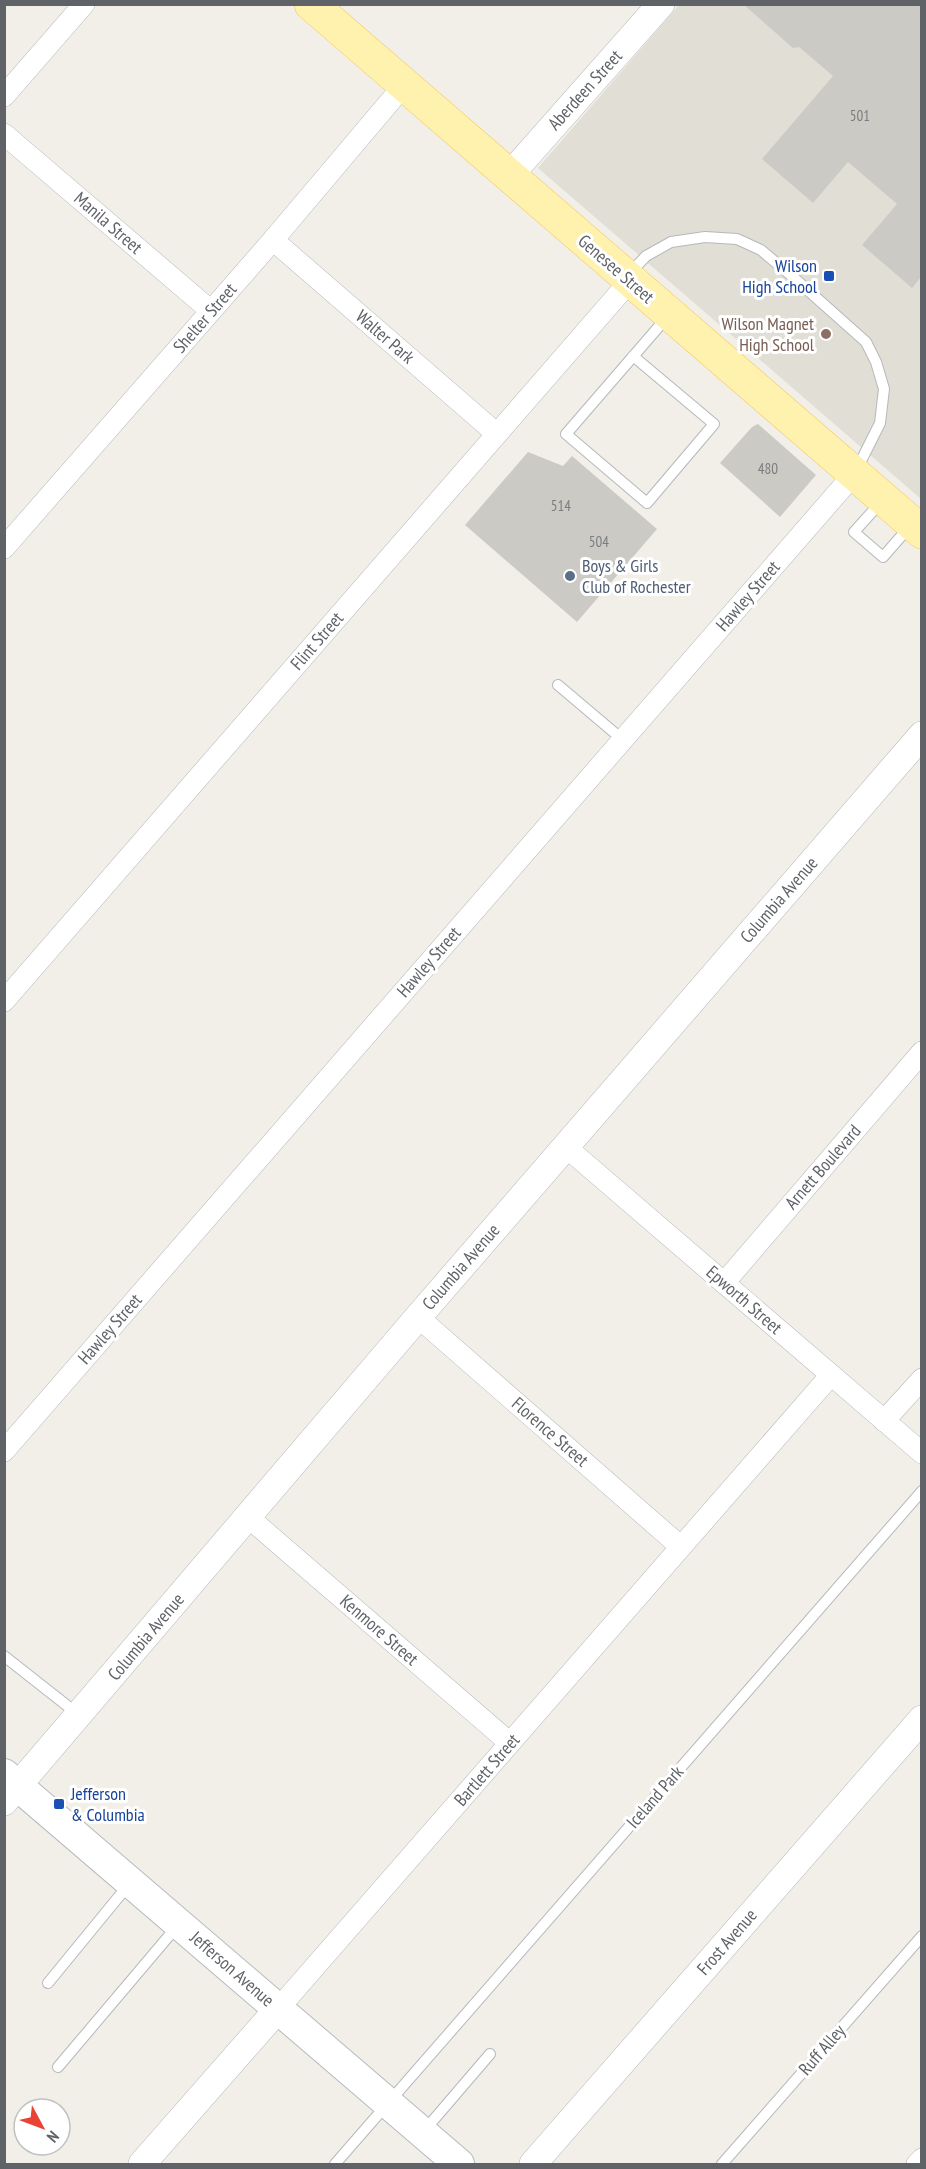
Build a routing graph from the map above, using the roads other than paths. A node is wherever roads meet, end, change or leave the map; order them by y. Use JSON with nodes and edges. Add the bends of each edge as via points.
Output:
{"nodes":[{"id":1,"x":84,"y":4,"type":"edge"},
{"id":2,"x":311,"y":4,"type":"edge"},
{"id":3,"x":662,"y":4,"type":"edge"},
{"id":4,"x":404,"y":85,"type":"junction"},
{"id":5,"x":4,"y":96,"type":"edge"},
{"id":6,"x":4,"y":134,"type":"edge"},
{"id":7,"x":509,"y":176,"type":"junction"},
{"id":8,"x":273,"y":240,"type":"junction"},
{"id":9,"x":628,"y":279,"type":"junction"},
{"id":10,"x":211,"y":311,"type":"junction"},
{"id":11,"x":669,"y":315,"type":"junction"},
{"id":12,"x":633,"y":356,"type":"junction"},
{"id":13,"x":497,"y":434,"type":"junction"},
{"id":14,"x":854,"y":474,"type":"junction"},
{"id":15,"x":883,"y":499,"type":"junction"},
{"id":16,"x":917,"y":528,"type":"edge"},
{"id":17,"x":4,"y":548,"type":"edge"},
{"id":18,"x":558,"y":685,"type":"dead end"},
{"id":19,"x":921,"y":735,"type":"edge"},
{"id":20,"x":623,"y":740,"type":"junction"},
{"id":21,"x":4,"y":1001,"type":"edge"},
{"id":22,"x":921,"y":1052,"type":"edge"},
{"id":23,"x":566,"y":1147,"type":"junction"},
{"id":24,"x":724,"y":1283,"type":"junction"},
{"id":25,"x":418,"y":1317,"type":"junction"},
{"id":26,"x":831,"y":1375,"type":"junction"},
{"id":27,"x":921,"y":1379,"type":"edge"},
{"id":28,"x":884,"y":1421,"type":"junction"},
{"id":29,"x":4,"y":1451,"type":"edge"},
{"id":30,"x":921,"y":1453,"type":"edge"},
{"id":31,"x":921,"y":1491,"type":"edge"},
{"id":32,"x":248,"y":1516,"type":"junction"},
{"id":33,"x":681,"y":1547,"type":"junction"},
{"id":34,"x":4,"y":1656,"type":"edge"},
{"id":35,"x":79,"y":1715,"type":"junction"},
{"id":36,"x":921,"y":1719,"type":"edge"},
{"id":37,"x":510,"y":1743,"type":"junction"},
{"id":38,"x":9,"y":1787,"type":"edge"},
{"id":39,"x":130,"y":1882,"type":"junction"},
{"id":40,"x":179,"y":1924,"type":"junction"},
{"id":41,"x":921,"y":1936,"type":"edge"},
{"id":42,"x":48,"y":1983,"type":"dead end"},
{"id":43,"x":278,"y":2009,"type":"junction"},
{"id":44,"x":490,"y":2054,"type":"dead end"},
{"id":45,"x":58,"y":2067,"type":"dead end"},
{"id":46,"x":388,"y":2104,"type":"junction"},
{"id":47,"x":422,"y":2133,"type":"junction"},
{"id":48,"x":921,"y":2159,"type":"edge"},
{"id":49,"x":142,"y":2164,"type":"edge"},
{"id":50,"x":335,"y":2164,"type":"edge"},
{"id":51,"x":459,"y":2164,"type":"edge"},
{"id":52,"x":533,"y":2164,"type":"edge"},
{"id":53,"x":722,"y":2164,"type":"edge"},
{"id":54,"x":917,"y":2164,"type":"edge"}],
"edges":[{"from":1,"to":5,"type":"street"},
{"from":2,"to":4,"type":"main road","name":"Genesee Street"},
{"from":3,"to":7,"type":"street","name":"Aberdeen Street"},
{"from":4,"to":7,"type":"main road","name":"Genesee Street"},
{"from":4,"to":8,"type":"street","name":"Shelter Street"},
{"from":6,"to":10,"type":"street","name":"Manila Street"},
{"from":7,"to":9,"type":"main road","name":"Genesee Street"},
{"from":8,"to":10,"type":"street","name":"Shelter Street"},
{"from":8,"to":13,"type":"street","name":"Walter Park"},
{"from":9,"to":11,"type":"main road","name":"Genesee Street"},
{"from":9,"to":13,"type":"street","name":"Flint Street"},
{"from":9,"to":14,"type":"lane","via":[[645,256],[671,242],[705,237],[737,239],[760,250],[793,277],[866,342],[876,362],[884,389],[880,423]]},
{"from":10,"to":17,"type":"street","name":"Shelter Street"},
{"from":11,"to":12,"type":"lane"},
{"from":11,"to":14,"type":"main road","name":"Genesee Street"},
{"from":12,"to":12,"type":"lane","via":[[566,434],[647,503],[714,424]]},
{"from":13,"to":21,"type":"street","name":"Flint Street"},
{"from":14,"to":15,"type":"main road","name":"Genesee Street"},
{"from":14,"to":20,"type":"street","name":"Hawley Street"},
{"from":15,"to":16,"type":"main road","name":"Genesee Street"},
{"from":15,"to":16,"type":"lane","via":[[854,532],[883,557]]},
{"from":18,"to":20,"type":"lane"},
{"from":19,"to":23,"type":"street","name":"Columbia Avenue"},
{"from":20,"to":29,"type":"street","name":"Hawley Street"},
{"from":22,"to":24,"type":"street","name":"Arnett Boulevard"},
{"from":23,"to":24,"type":"street","name":"Epworth Street"},
{"from":23,"to":25,"type":"street","name":"Columbia Avenue"},
{"from":24,"to":26,"type":"street","name":"Epworth Street"},
{"from":25,"to":32,"type":"street","name":"Columbia Avenue"},
{"from":25,"to":33,"type":"street","name":"Florence Street"},
{"from":26,"to":28,"type":"street","name":"Epworth Street"},
{"from":26,"to":33,"type":"street","name":"Bartlett Street"},
{"from":27,"to":28,"type":"street"},
{"from":28,"to":30,"type":"street","name":"Epworth Street"},
{"from":31,"to":46,"type":"lane","name":"Iceland Park"},
{"from":32,"to":35,"type":"street","name":"Columbia Avenue"},
{"from":32,"to":37,"type":"street","name":"Kenmore Street"},
{"from":33,"to":37,"type":"street","name":"Bartlett Street"},
{"from":34,"to":35,"type":"lane"},
{"from":35,"to":38,"type":"street","name":"Columbia Avenue"},
{"from":36,"to":52,"type":"street","name":"Frost Avenue"},
{"from":37,"to":43,"type":"street","name":"Bartlett Street"},
{"from":38,"to":39,"type":"main road","name":"Jefferson Avenue"},
{"from":39,"to":40,"type":"main road","name":"Jefferson Avenue"},
{"from":39,"to":42,"type":"lane"},
{"from":40,"to":43,"type":"main road","name":"Jefferson Avenue"},
{"from":40,"to":45,"type":"lane"},
{"from":41,"to":53,"type":"lane","name":"Ruff Alley"},
{"from":43,"to":46,"type":"main road","name":"Jefferson Avenue"},
{"from":43,"to":49,"type":"street","name":"Bartlett Street"},
{"from":44,"to":47,"type":"lane"},
{"from":46,"to":47,"type":"main road","name":"Jefferson Avenue"},
{"from":46,"to":50,"type":"lane","name":"Iceland Park"},
{"from":47,"to":51,"type":"main road","name":"Jefferson Avenue"},
{"from":48,"to":54,"type":"street"}]}
